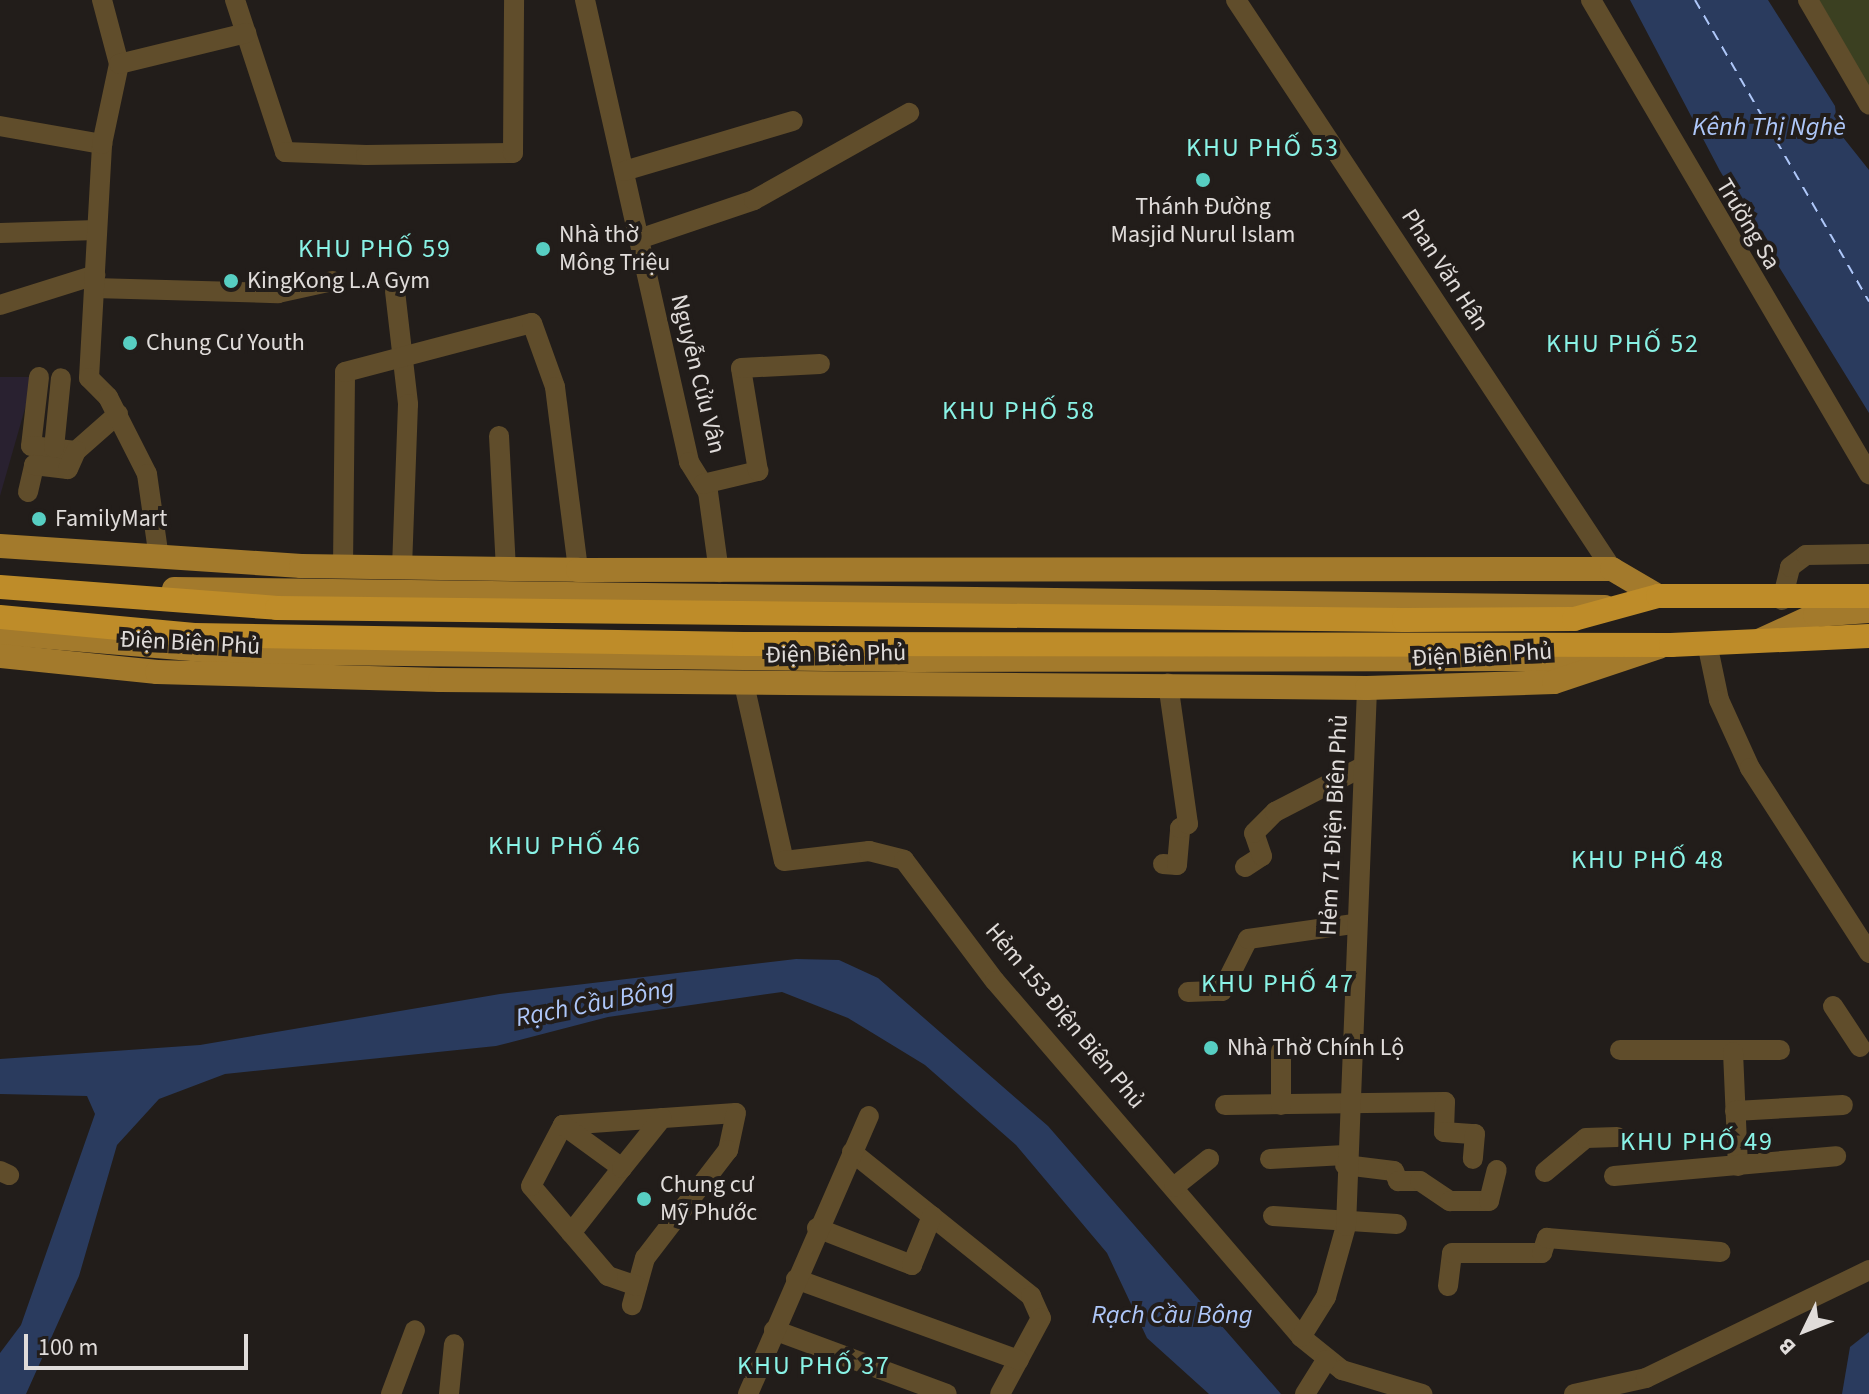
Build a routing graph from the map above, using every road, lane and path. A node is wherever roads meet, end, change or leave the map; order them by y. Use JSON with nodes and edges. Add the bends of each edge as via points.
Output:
{"nodes":[{"id":1,"x":102,"y":0,"type":"edge"},
{"id":2,"x":235,"y":0,"type":"edge"},
{"id":3,"x":514,"y":0,"type":"edge"},
{"id":4,"x":585,"y":0,"type":"edge"},
{"id":5,"x":1236,"y":0,"type":"edge"},
{"id":6,"x":1591,"y":0,"type":"edge"},
{"id":7,"x":1808,"y":0,"type":"edge"},
{"id":8,"x":246,"y":33,"type":"junction"},
{"id":9,"x":119,"y":64,"type":"junction"},
{"id":10,"x":1869,"y":105,"type":"edge"},
{"id":11,"x":909,"y":113,"type":"dead end"},
{"id":12,"x":793,"y":121,"type":"dead end"},
{"id":13,"x":0,"y":126,"type":"edge"},
{"id":14,"x":102,"y":144,"type":"junction"},
{"id":15,"x":624,"y":171,"type":"junction"},
{"id":16,"x":97,"y":230,"type":"junction"},
{"id":17,"x":0,"y":233,"type":"edge"},
{"id":18,"x":639,"y":239,"type":"junction"},
{"id":19,"x":94,"y":281,"type":"junction"},
{"id":20,"x":333,"y":281,"type":"dead end"},
{"id":21,"x":395,"y":291,"type":"dead end"},
{"id":22,"x":0,"y":305,"type":"edge"},
{"id":23,"x":402,"y":356,"type":"junction"},
{"id":24,"x":820,"y":364,"type":"dead end"},
{"id":25,"x":61,"y":378,"type":"junction"},
{"id":26,"x":89,"y":378,"type":"junction"},
{"id":27,"x":118,"y":414,"type":"junction"},
{"id":28,"x":499,"y":436,"type":"dead end"},
{"id":29,"x":54,"y":448,"type":"junction"},
{"id":30,"x":76,"y":451,"type":"junction"},
{"id":31,"x":1869,"y":472,"type":"edge"},
{"id":32,"x":703,"y":484,"type":"junction"},
{"id":33,"x":28,"y":492,"type":"dead end"},
{"id":34,"x":0,"y":546,"type":"edge"},
{"id":35,"x":1869,"y":554,"type":"edge"},
{"id":36,"x":159,"y":558,"type":"junction"},
{"id":37,"x":343,"y":567,"type":"junction"},
{"id":38,"x":402,"y":568,"type":"junction"},
{"id":39,"x":506,"y":569,"type":"junction"},
{"id":40,"x":1612,"y":569,"type":"junction"},
{"id":41,"x":578,"y":570,"type":"junction"},
{"id":42,"x":0,"y":578,"type":"edge"},
{"id":43,"x":0,"y":587,"type":"edge"},
{"id":44,"x":719,"y":593,"type":"junction"},
{"id":45,"x":1658,"y":596,"type":"junction"},
{"id":46,"x":1869,"y":596,"type":"edge"},
{"id":47,"x":1782,"y":600,"type":"junction"},
{"id":48,"x":1869,"y":611,"type":"edge"},
{"id":49,"x":0,"y":617,"type":"edge"},
{"id":50,"x":0,"y":633,"type":"edge"},
{"id":51,"x":1869,"y":636,"type":"edge"},
{"id":52,"x":1761,"y":640,"type":"junction"},
{"id":53,"x":1707,"y":643,"type":"junction"},
{"id":54,"x":1666,"y":644,"type":"junction"},
{"id":55,"x":720,"y":650,"type":"junction"},
{"id":56,"x":0,"y":656,"type":"edge"},
{"id":57,"x":1168,"y":683,"type":"junction"},
{"id":58,"x":744,"y":684,"type":"junction"},
{"id":59,"x":1367,"y":688,"type":"junction"},
{"id":60,"x":1362,"y":767,"type":"junction"},
{"id":61,"x":1163,"y":864,"type":"dead end"},
{"id":62,"x":1245,"y":867,"type":"dead end"},
{"id":63,"x":1354,"y":924,"type":"junction"},
{"id":64,"x":1869,"y":953,"type":"edge"},
{"id":65,"x":1188,"y":992,"type":"dead end"},
{"id":66,"x":1833,"y":1006,"type":"dead end"},
{"id":67,"x":1860,"y":1047,"type":"dead end"},
{"id":68,"x":1620,"y":1050,"type":"dead end"},
{"id":69,"x":1780,"y":1050,"type":"dead end"},
{"id":70,"x":1281,"y":1051,"type":"dead end"},
{"id":71,"x":1733,"y":1052,"type":"junction"},
{"id":72,"x":1225,"y":1105,"type":"dead end"},
{"id":73,"x":1281,"y":1105,"type":"junction"},
{"id":74,"x":1843,"y":1105,"type":"dead end"},
{"id":75,"x":1346,"y":1106,"type":"junction"},
{"id":76,"x":1735,"y":1111,"type":"junction"},
{"id":77,"x":869,"y":1116,"type":"dead end"},
{"id":78,"x":662,"y":1118,"type":"junction"},
{"id":79,"x":563,"y":1125,"type":"junction"},
{"id":80,"x":1617,"y":1137,"type":"dead end"},
{"id":81,"x":852,"y":1152,"type":"junction"},
{"id":82,"x":1836,"y":1156,"type":"dead end"},
{"id":83,"x":1209,"y":1159,"type":"dead end"},
{"id":84,"x":1270,"y":1159,"type":"dead end"},
{"id":85,"x":1473,"y":1159,"type":"dead end"},
{"id":86,"x":1345,"y":1160,"type":"junction"},
{"id":87,"x":1738,"y":1166,"type":"junction"},
{"id":88,"x":622,"y":1168,"type":"junction"},
{"id":89,"x":1497,"y":1170,"type":"dead end"},
{"id":90,"x":1545,"y":1172,"type":"dead end"},
{"id":91,"x":1614,"y":1176,"type":"dead end"},
{"id":92,"x":1174,"y":1187,"type":"junction"},
{"id":93,"x":932,"y":1216,"type":"junction"},
{"id":94,"x":1273,"y":1216,"type":"dead end"},
{"id":95,"x":1346,"y":1219,"type":"junction"},
{"id":96,"x":1397,"y":1224,"type":"dead end"},
{"id":97,"x":817,"y":1228,"type":"junction"},
{"id":98,"x":571,"y":1233,"type":"junction"},
{"id":99,"x":1720,"y":1252,"type":"dead end"},
{"id":100,"x":1869,"y":1270,"type":"edge"},
{"id":101,"x":796,"y":1279,"type":"junction"},
{"id":102,"x":1448,"y":1286,"type":"dead end"},
{"id":103,"x":415,"y":1330,"type":"dead end"},
{"id":104,"x":774,"y":1330,"type":"junction"},
{"id":105,"x":1301,"y":1337,"type":"junction"},
{"id":106,"x":454,"y":1344,"type":"dead end"},
{"id":107,"x":1019,"y":1360,"type":"junction"},
{"id":108,"x":1326,"y":1360,"type":"junction"},
{"id":109,"x":1309,"y":1388,"type":"edge"},
{"id":110,"x":391,"y":1394,"type":"edge"},
{"id":111,"x":449,"y":1394,"type":"edge"},
{"id":112,"x":748,"y":1394,"type":"edge"},
{"id":113,"x":947,"y":1394,"type":"edge"},
{"id":114,"x":1000,"y":1394,"type":"edge"},
{"id":115,"x":1422,"y":1394,"type":"edge"},
{"id":116,"x":1574,"y":1394,"type":"edge"}],
"edges":[{"from":1,"to":9,"type":"street"},
{"from":2,"to":8,"type":"street"},
{"from":3,"to":8,"type":"street","via":[[513,153],[285,152]]},
{"from":4,"to":15,"type":"street","name":"Nguyễn Cửu Vân"},
{"from":5,"to":40,"type":"street","name":"Phan Văn Hân"},
{"from":6,"to":31,"type":"street","name":"Trường Sa"},
{"from":7,"to":10,"type":"street"},
{"from":8,"to":9,"type":"street"},
{"from":9,"to":14,"type":"street"},
{"from":11,"to":18,"type":"street","via":[[754,200]]},
{"from":12,"to":15,"type":"street"},
{"from":13,"to":14,"type":"street"},
{"from":14,"to":16,"type":"street"},
{"from":15,"to":18,"type":"street","name":"Nguyễn Cửu Vân"},
{"from":16,"to":17,"type":"street"},
{"from":16,"to":19,"type":"street"},
{"from":18,"to":32,"type":"street","name":"Nguyễn Cửu Vân","via":[[689,462]]},
{"from":19,"to":20,"type":"street","via":[[278,293]]},
{"from":19,"to":22,"type":"street"},
{"from":19,"to":26,"type":"street"},
{"from":21,"to":23,"type":"street"},
{"from":23,"to":37,"type":"street","via":[[345,372]]},
{"from":23,"to":38,"type":"street","via":[[408,404]]},
{"from":23,"to":41,"type":"street","via":[[532,323],[555,387]]},
{"from":24,"to":32,"type":"street","via":[[741,368],[758,471]]},
{"from":25,"to":26,"type":"street"},
{"from":25,"to":29,"type":"street"},
{"from":25,"to":29,"type":"street","via":[[38,377],[31,446]]},
{"from":26,"to":27,"type":"street"},
{"from":27,"to":30,"type":"street"},
{"from":27,"to":36,"type":"street","via":[[147,474]]},
{"from":28,"to":39,"type":"street"},
{"from":29,"to":30,"type":"street"},
{"from":30,"to":33,"type":"street","via":[[68,469],[34,465]]},
{"from":32,"to":44,"type":"street","name":"Nguyễn Cửu Vân"},
{"from":34,"to":36,"type":"main road","name":"Điện Biên Phủ"},
{"from":35,"to":47,"type":"street","via":[[1806,555],[1790,567]]},
{"from":36,"to":37,"type":"main road","name":"Điện Biên Phủ"},
{"from":37,"to":38,"type":"main road","name":"Điện Biên Phủ"},
{"from":38,"to":39,"type":"main road","name":"Điện Biên Phủ"},
{"from":39,"to":41,"type":"main road","name":"Điện Biên Phủ"},
{"from":40,"to":44,"type":"main road","name":"Điện Biên Phủ"},
{"from":40,"to":45,"type":"main road","name":"Điện Biên Phủ"},
{"from":41,"to":44,"type":"main road","name":"Điện Biên Phủ"},
{"from":42,"to":44,"type":"main road","name":"Điện Biên Phủ","via":[[294,594]]},
{"from":43,"to":44,"type":"highway","name":"Điện Biên Phủ","via":[[277,608]]},
{"from":44,"to":45,"type":"highway","name":"Điện Biên Phủ","via":[[1419,620],[1574,619]]},
{"from":44,"to":55,"type":"highway"},
{"from":45,"to":47,"type":"highway","name":"Điện Biên Phủ"},
{"from":46,"to":47,"type":"highway","name":"Điện Biên Phủ"},
{"from":48,"to":52,"type":"main road","via":[[1815,615]]},
{"from":49,"to":55,"type":"highway","name":"Điện Biên Phủ","via":[[194,635]]},
{"from":50,"to":55,"type":"main road","name":"Điện Biên Phủ","via":[[224,652]]},
{"from":51,"to":52,"type":"highway","name":"Điện Biên Phủ"},
{"from":52,"to":53,"type":"highway","name":"Điện Biên Phủ"},
{"from":53,"to":54,"type":"highway","name":"Điện Biên Phủ"},
{"from":53,"to":64,"type":"street","via":[[1719,700],[1750,768]]},
{"from":54,"to":55,"type":"highway","name":"Điện Biên Phủ"},
{"from":54,"to":59,"type":"main road","name":"Điện Biên Phủ","via":[[1554,682]]},
{"from":56,"to":58,"type":"main road","name":"Điện Biên Phủ","via":[[172,672]]},
{"from":57,"to":58,"type":"main road","name":"Điện Biên Phủ"},
{"from":57,"to":59,"type":"main road","name":"Điện Biên Phủ"},
{"from":57,"to":61,"type":"street","via":[[1188,824],[1180,828],[1177,865]]},
{"from":58,"to":92,"type":"street","name":"Hẻm 153 Điện Biên Phủ","via":[[784,861],[869,851],[904,860],[995,981]]},
{"from":59,"to":60,"type":"street","name":"Hẻm 71 Điện Biên Phủ"},
{"from":60,"to":62,"type":"street","via":[[1275,812],[1254,833],[1262,856]]},
{"from":60,"to":63,"type":"street","name":"Hẻm 71 Điện Biên Phủ"},
{"from":63,"to":65,"type":"street","via":[[1248,939],[1222,991]]},
{"from":63,"to":75,"type":"street","name":"Hẻm 71 Điện Biên Phủ"},
{"from":66,"to":67,"type":"street"},
{"from":68,"to":71,"type":"street"},
{"from":69,"to":71,"type":"street"},
{"from":70,"to":73,"type":"street"},
{"from":71,"to":76,"type":"street"},
{"from":72,"to":73,"type":"street"},
{"from":73,"to":75,"type":"street"},
{"from":74,"to":76,"type":"street"},
{"from":75,"to":85,"type":"street","via":[[1445,1102],[1444,1132],[1475,1134]]},
{"from":75,"to":86,"type":"street","name":"Hẻm 71 Điện Biên Phủ"},
{"from":76,"to":87,"type":"street"},
{"from":77,"to":81,"type":"street"},
{"from":78,"to":79,"type":"street"},
{"from":78,"to":88,"type":"street"},
{"from":78,"to":98,"type":"street","via":[[736,1113],[728,1150],[645,1258],[634,1296],[608,1276]]},
{"from":79,"to":88,"type":"street"},
{"from":79,"to":98,"type":"street","via":[[531,1186]]},
{"from":80,"to":90,"type":"street","via":[[1586,1138]]},
{"from":81,"to":93,"type":"street"},
{"from":81,"to":97,"type":"street"},
{"from":82,"to":87,"type":"street"},
{"from":83,"to":92,"type":"street"},
{"from":84,"to":86,"type":"street"},
{"from":86,"to":89,"type":"street","via":[[1394,1171],[1398,1181],[1420,1181],[1450,1201],[1489,1201]]},
{"from":86,"to":95,"type":"street","name":"Hẻm 71 Điện Biên Phủ"},
{"from":87,"to":91,"type":"street"},
{"from":88,"to":98,"type":"street"},
{"from":92,"to":105,"type":"street","name":"Hẻm 153 Điện Biên Phủ"},
{"from":93,"to":97,"type":"street","via":[[912,1265]]},
{"from":93,"to":107,"type":"street","via":[[1031,1296],[1041,1318]]},
{"from":94,"to":95,"type":"street"},
{"from":95,"to":96,"type":"street"},
{"from":95,"to":105,"type":"street","name":"Hẻm 71 Điện Biên Phủ","via":[[1326,1297]]},
{"from":97,"to":101,"type":"street"},
{"from":99,"to":102,"type":"street","via":[[1547,1238],[1542,1253],[1452,1253]]},
{"from":100,"to":116,"type":"street","via":[[1646,1378]]},
{"from":101,"to":104,"type":"street"},
{"from":101,"to":107,"type":"street"},
{"from":103,"to":110,"type":"street"},
{"from":104,"to":112,"type":"street"},
{"from":104,"to":113,"type":"street"},
{"from":105,"to":108,"type":"street","name":"Hẻm 153 Điện Biên Phủ"},
{"from":106,"to":111,"type":"street"},
{"from":107,"to":114,"type":"street"},
{"from":108,"to":109,"type":"street"},
{"from":108,"to":115,"type":"street"}]}
